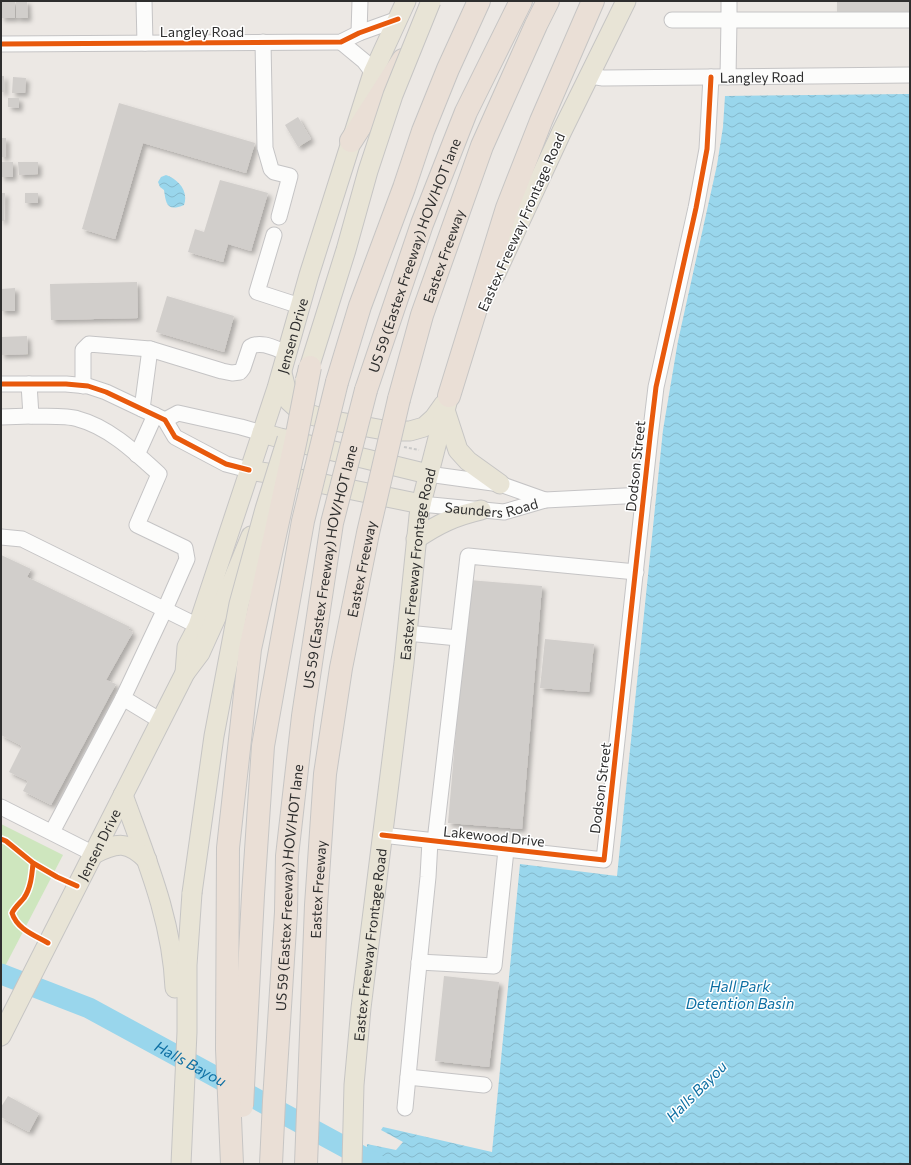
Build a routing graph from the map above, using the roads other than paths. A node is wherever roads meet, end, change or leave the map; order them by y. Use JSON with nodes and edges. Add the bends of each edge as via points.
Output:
{"nodes":[{"id":1,"x":144,"y":1,"type":"edge"},
{"id":2,"x":360,"y":1,"type":"edge"},
{"id":3,"x":406,"y":1,"type":"edge"},
{"id":4,"x":431,"y":1,"type":"edge"},
{"id":5,"x":440,"y":1,"type":"edge"},
{"id":6,"x":479,"y":1,"type":"edge"},
{"id":7,"x":521,"y":1,"type":"edge"},
{"id":8,"x":548,"y":1,"type":"edge"},
{"id":9,"x":563,"y":1,"type":"edge"},
{"id":10,"x":593,"y":1,"type":"edge"},
{"id":11,"x":626,"y":1,"type":"edge"},
{"id":12,"x":729,"y":1,"type":"edge"},
{"id":13,"x":398,"y":19,"type":"junction"},
{"id":14,"x":672,"y":20,"type":"dead end"},
{"id":15,"x":729,"y":20,"type":"junction"},
{"id":16,"x":910,"y":20,"type":"edge"},
{"id":17,"x":536,"y":25,"type":"junction"},
{"id":18,"x":359,"y":33,"type":"junction"},
{"id":19,"x":263,"y":42,"type":"junction"},
{"id":20,"x":342,"y":42,"type":"junction"},
{"id":21,"x":145,"y":43,"type":"junction"},
{"id":22,"x":1,"y":44,"type":"edge"},
{"id":23,"x":373,"y":73,"type":"junction"},
{"id":24,"x":910,"y":75,"type":"edge"},
{"id":25,"x":590,"y":76,"type":"junction"},
{"id":26,"x":711,"y":77,"type":"junction"},
{"id":27,"x":728,"y":77,"type":"junction"},
{"id":28,"x":351,"y":142,"type":"junction"},
{"id":29,"x":279,"y":218,"type":"dead end"},
{"id":30,"x":274,"y":235,"type":"dead end"},
{"id":31,"x":300,"y":306,"type":"junction"},
{"id":32,"x":150,"y":349,"type":"junction"},
{"id":33,"x":287,"y":353,"type":"junction"},
{"id":34,"x":310,"y":367,"type":"junction"},
{"id":35,"x":282,"y":372,"type":"junction"},
{"id":36,"x":1,"y":384,"type":"edge"},
{"id":37,"x":29,"y":384,"type":"junction"},
{"id":38,"x":84,"y":386,"type":"junction"},
{"id":39,"x":447,"y":402,"type":"junction"},
{"id":40,"x":154,"y":415,"type":"junction"},
{"id":41,"x":31,"y":416,"type":"junction"},
{"id":42,"x":1,"y":417,"type":"edge"},
{"id":43,"x":262,"y":433,"type":"junction"},
{"id":44,"x":137,"y":455,"type":"junction"},
{"id":45,"x":249,"y":470,"type":"junction"},
{"id":46,"x":428,"y":474,"type":"junction"},
{"id":47,"x":280,"y":475,"type":"junction"},
{"id":48,"x":500,"y":484,"type":"junction"},
{"id":49,"x":644,"y":495,"type":"junction"},
{"id":50,"x":545,"y":500,"type":"junction"},
{"id":51,"x":421,"y":504,"type":"junction"},
{"id":52,"x":481,"y":510,"type":"junction"},
{"id":53,"x":1,"y":537,"type":"edge"},
{"id":54,"x":416,"y":539,"type":"junction"},
{"id":55,"x":636,"y":572,"type":"junction"},
{"id":56,"x":165,"y":609,"type":"junction"},
{"id":57,"x":198,"y":626,"type":"junction"},
{"id":58,"x":407,"y":633,"type":"junction"},
{"id":59,"x":458,"y":638,"type":"junction"},
{"id":60,"x":185,"y":673,"type":"junction"},
{"id":61,"x":123,"y":698,"type":"junction"},
{"id":62,"x":161,"y":721,"type":"junction"},
{"id":63,"x":123,"y":795,"type":"junction"},
{"id":64,"x":1,"y":807,"type":"edge"},
{"id":65,"x":52,"y":832,"type":"junction"},
{"id":66,"x":382,"y":835,"type":"junction"},
{"id":67,"x":433,"y":841,"type":"junction"},
{"id":68,"x":506,"y":850,"type":"junction"},
{"id":69,"x":94,"y":854,"type":"junction"},
{"id":70,"x":147,"y":860,"type":"junction"},
{"id":71,"x":604,"y":860,"type":"joint"},
{"id":72,"x":419,"y":962,"type":"junction"},
{"id":73,"x":181,"y":964,"type":"junction"},
{"id":74,"x":1,"y":1036,"type":"edge"},
{"id":75,"x":408,"y":1077,"type":"junction"},
{"id":76,"x":484,"y":1084,"type":"dead end"},
{"id":77,"x":405,"y":1108,"type":"dead end"},
{"id":78,"x":181,"y":1157,"type":"edge"},
{"id":79,"x":232,"y":1164,"type":"edge"},
{"id":80,"x":239,"y":1164,"type":"edge"},
{"id":81,"x":272,"y":1164,"type":"edge"},
{"id":82,"x":306,"y":1164,"type":"edge"},
{"id":83,"x":352,"y":1164,"type":"edge"}],
"edges":[{"from":1,"to":21,"type":"street"},
{"from":2,"to":18,"type":"street"},
{"from":3,"to":13,"type":"main road","name":"Jensen Drive"},
{"from":4,"to":34,"type":"main road","bridge":true,"via":[[392,95]]},
{"from":5,"to":28,"type":"highway"},
{"from":6,"to":80,"type":"highway","bridge":true,"via":[[423,131],[360,306],[337,382],[303,521],[264,746],[253,895]]},
{"from":7,"to":81,"type":"highway","name":"US 59 (Eastex Freeway) HOV/HOT lane","bridge":true,"via":[[466,112],[422,224],[366,390],[332,523],[303,716],[287,856]]},
{"from":8,"to":17,"type":"highway","name":"Eastex Freeway"},
{"from":9,"to":17,"type":"highway"},
{"from":10,"to":39,"type":"highway","via":[[541,121],[508,208]]},
{"from":11,"to":25,"type":"main road","name":"Eastex Freeway Frontage Road"},
{"from":12,"to":15,"type":"street"},
{"from":13,"to":18,"type":"street","name":"Langley Road"},
{"from":13,"to":23,"type":"main road","name":"Jensen Drive"},
{"from":14,"to":15,"type":"street"},
{"from":15,"to":16,"type":"street"},
{"from":15,"to":27,"type":"street"},
{"from":17,"to":82,"type":"highway","name":"Eastex Freeway","bridge":true,"via":[[482,146],[422,315],[398,399],[363,555],[341,668],[325,774],[316,905]]},
{"from":18,"to":20,"type":"street","name":"Langley Road"},
{"from":19,"to":20,"type":"street","name":"Langley Road"},
{"from":19,"to":21,"type":"street","name":"Langley Road"},
{"from":19,"to":29,"type":"street","via":[[265,148],[271,169],[290,176]]},
{"from":20,"to":23,"type":"street","via":[[364,61]]},
{"from":21,"to":22,"type":"street","name":"Langley Road"},
{"from":23,"to":28,"type":"main road","name":"Jensen Drive"},
{"from":24,"to":27,"type":"street","name":"Langley Road"},
{"from":25,"to":26,"type":"street","name":"Langley Road"},
{"from":25,"to":39,"type":"main road","name":"Eastex Freeway Frontage Road","via":[[500,264]]},
{"from":26,"to":27,"type":"street","name":"Langley Road"},
{"from":26,"to":49,"type":"street","name":"Dodson Street","via":[[707,149],[656,388]]},
{"from":28,"to":31,"type":"main road","name":"Jensen Drive"},
{"from":30,"to":31,"type":"street","via":[[257,292]]},
{"from":31,"to":33,"type":"main road","name":"Jensen Drive"},
{"from":32,"to":33,"type":"street","via":[[232,373],[240,372],[250,347],[255,344]]},
{"from":32,"to":38,"type":"street","via":[[89,344],[83,350]]},
{"from":32,"to":40,"type":"street"},
{"from":33,"to":35,"type":"main road","name":"Jensen Drive"},
{"from":34,"to":73,"type":"main road","bridge":true,"via":[[265,509],[239,604],[214,736]]},
{"from":34,"to":79,"type":"highway","bridge":true,"via":[[250,649],[228,848],[227,1049]]},
{"from":35,"to":39,"type":"main road","via":[[289,401],[301,412],[389,431],[410,431],[424,427]]},
{"from":35,"to":43,"type":"main road","name":"Jensen Drive"},
{"from":36,"to":37,"type":"street"},
{"from":37,"to":38,"type":"street"},
{"from":37,"to":41,"type":"street"},
{"from":38,"to":40,"type":"street","via":[[106,392]]},
{"from":39,"to":46,"type":"main road","name":"Eastex Freeway Frontage Road"},
{"from":39,"to":48,"type":"main road","via":[[458,450],[468,461]]},
{"from":40,"to":43,"type":"street","via":[[178,413]]},
{"from":40,"to":44,"type":"street"},
{"from":40,"to":45,"type":"street","via":[[175,437],[226,464]]},
{"from":41,"to":42,"type":"street"},
{"from":41,"to":44,"type":"street","via":[[76,418],[100,429]]},
{"from":43,"to":45,"type":"main road","name":"Jensen Drive"},
{"from":43,"to":46,"type":"main road","name":"Saunders Road"},
{"from":44,"to":56,"type":"street","via":[[159,474],[137,525],[185,548],[187,559]]},
{"from":45,"to":47,"type":"main road","name":"Saunders Road"},
{"from":45,"to":57,"type":"main road","name":"Jensen Drive"},
{"from":46,"to":48,"type":"street","name":"Saunders Road"},
{"from":46,"to":51,"type":"main road","name":"Eastex Freeway Frontage Road"},
{"from":47,"to":51,"type":"main road","name":"Saunders Road"},
{"from":47,"to":60,"type":"main road","name":"Jensen Drive","via":[[263,506],[200,653]]},
{"from":48,"to":50,"type":"street","name":"Saunders Road"},
{"from":49,"to":50,"type":"street","name":"Saunders Road"},
{"from":49,"to":55,"type":"street","name":"Dodson Street"},
{"from":50,"to":52,"type":"street","name":"Saunders Road","via":[[504,512]]},
{"from":51,"to":52,"type":"street","name":"Saunders Road"},
{"from":51,"to":54,"type":"main road","name":"Eastex Freeway Frontage Road"},
{"from":52,"to":54,"type":"main road","via":[[448,520]]},
{"from":53,"to":56,"type":"street","via":[[22,539]]},
{"from":54,"to":58,"type":"main road","name":"Eastex Freeway Frontage Road"},
{"from":55,"to":59,"type":"street","via":[[468,556]]},
{"from":55,"to":71,"type":"street","name":"Dodson Street"},
{"from":56,"to":57,"type":"street"},
{"from":56,"to":61,"type":"street"},
{"from":57,"to":60,"type":"main road","name":"Jensen Drive","via":[[187,647]]},
{"from":58,"to":59,"type":"street"},
{"from":58,"to":66,"type":"main road","name":"Eastex Freeway Frontage Road"},
{"from":59,"to":67,"type":"street"},
{"from":60,"to":62,"type":"main road","name":"Jensen Drive"},
{"from":61,"to":62,"type":"street"},
{"from":61,"to":65,"type":"street"},
{"from":62,"to":63,"type":"main road","name":"Jensen Drive"},
{"from":63,"to":69,"type":"main road","name":"Jensen Drive"},
{"from":63,"to":70,"type":"main road"},
{"from":64,"to":65,"type":"street"},
{"from":65,"to":69,"type":"street"},
{"from":66,"to":67,"type":"street","name":"Lakewood Drive"},
{"from":66,"to":83,"type":"main road","name":"Eastex Freeway Frontage Road","via":[[361,1008],[354,1085]]},
{"from":67,"to":68,"type":"street","name":"Lakewood Drive"},
{"from":67,"to":72,"type":"street"},
{"from":68,"to":71,"type":"street","name":"Lakewood Drive"},
{"from":68,"to":72,"type":"street","via":[[494,966]]},
{"from":69,"to":70,"type":"main road","via":[[118,844],[129,846]]},
{"from":69,"to":74,"type":"main road","name":"Jensen Drive"},
{"from":70,"to":73,"type":"main road"},
{"from":72,"to":75,"type":"street"},
{"from":73,"to":78,"type":"main road","via":[[187,1032]]},
{"from":75,"to":76,"type":"street"},
{"from":75,"to":77,"type":"street"}]}
